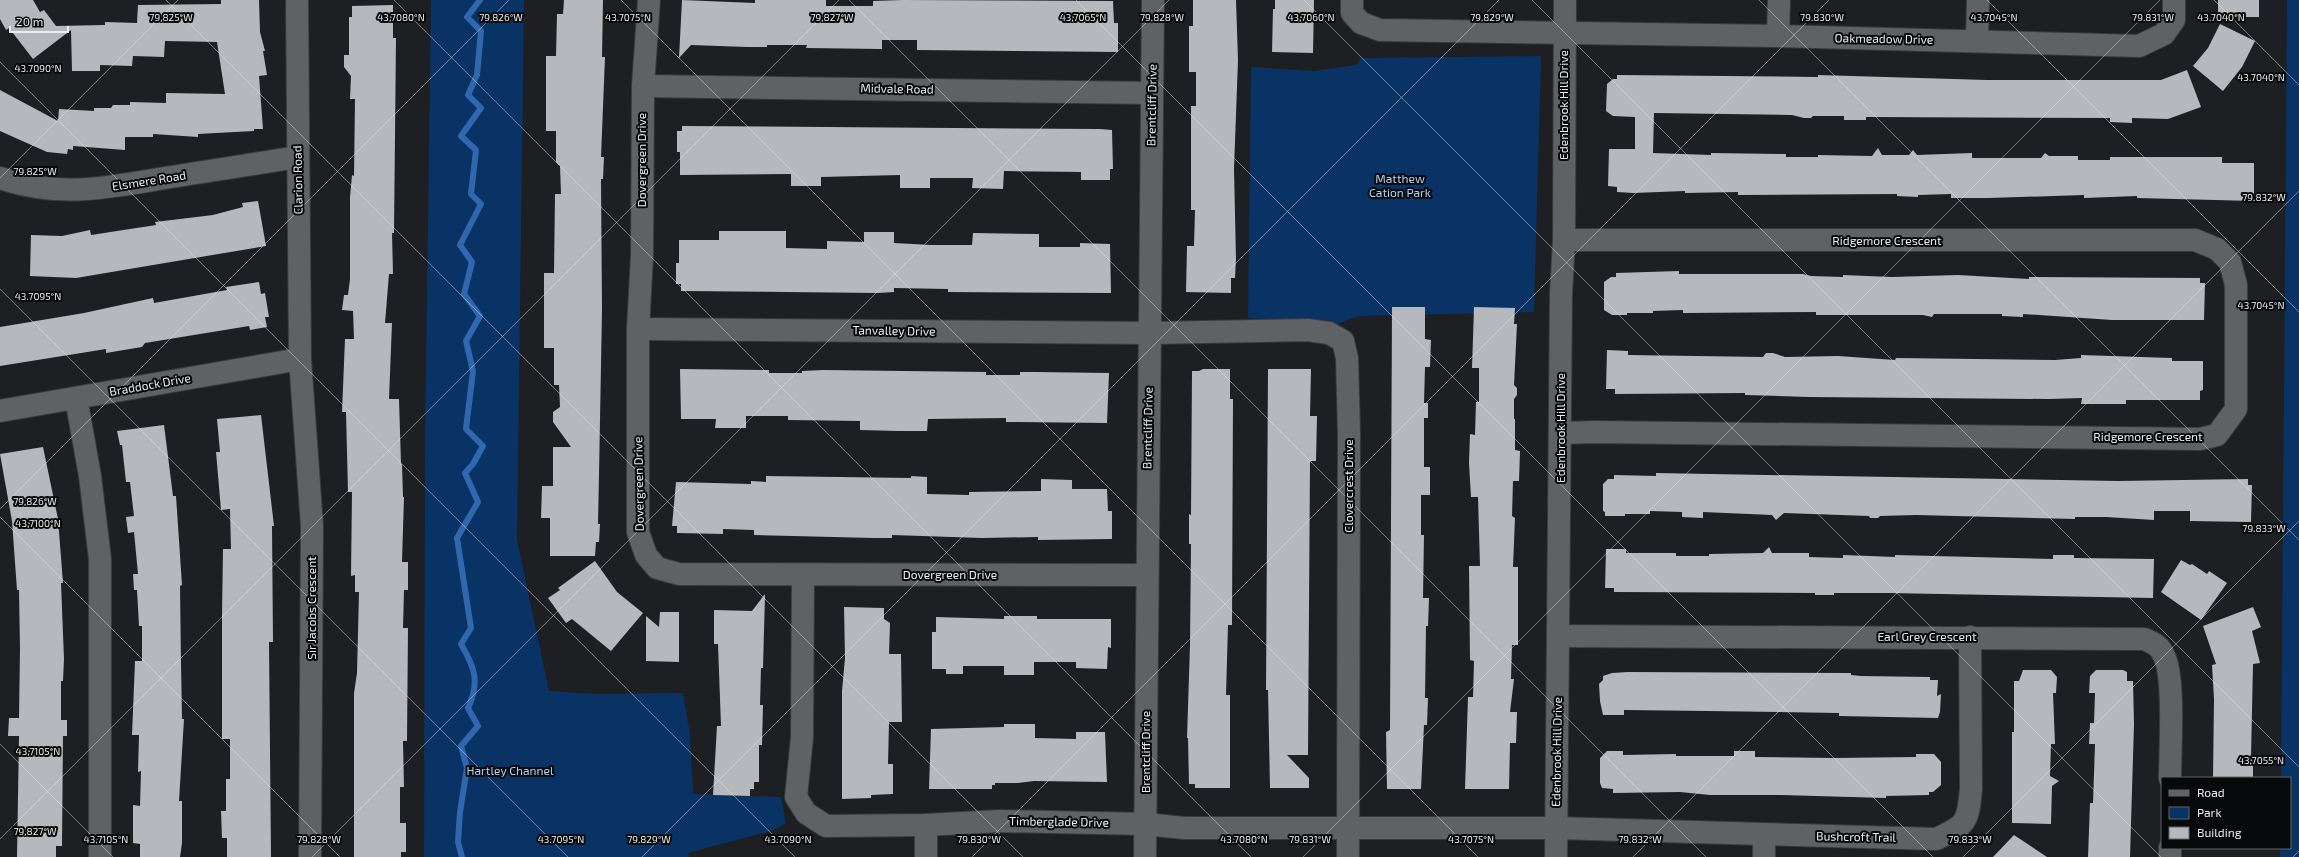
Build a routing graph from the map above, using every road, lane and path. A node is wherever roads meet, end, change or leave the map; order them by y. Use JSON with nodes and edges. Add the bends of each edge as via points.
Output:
{"nodes":[{"id":1,"x":297,"y":0,"type":"edge"},
{"id":2,"x":649,"y":0,"type":"edge"},
{"id":3,"x":1153,"y":0,"type":"edge"},
{"id":4,"x":1352,"y":0,"type":"edge"},
{"id":5,"x":1565,"y":0,"type":"edge"},
{"id":6,"x":1779,"y":0,"type":"edge"},
{"id":7,"x":1978,"y":0,"type":"edge"},
{"id":8,"x":2174,"y":0,"type":"edge"},
{"id":9,"x":1564,"y":32,"type":"junction"},
{"id":10,"x":1778,"y":36,"type":"junction"},
{"id":11,"x":1977,"y":41,"type":"junction"},
{"id":12,"x":642,"y":86,"type":"junction"},
{"id":13,"x":1152,"y":93,"type":"junction"},
{"id":14,"x":298,"y":157,"type":"junction"},
{"id":15,"x":0,"y":178,"type":"edge"},
{"id":16,"x":1564,"y":240,"type":"junction"},
{"id":17,"x":638,"y":329,"type":"junction"},
{"id":18,"x":1150,"y":333,"type":"junction"},
{"id":19,"x":300,"y":359,"type":"junction"},
{"id":20,"x":76,"y":398,"type":"junction"},
{"id":21,"x":0,"y":411,"type":"edge"},
{"id":22,"x":1561,"y":434,"type":"junction"},
{"id":23,"x":803,"y":575,"type":"junction"},
{"id":24,"x":1146,"y":575,"type":"junction"},
{"id":25,"x":1559,"y":636,"type":"junction"},
{"id":26,"x":1970,"y":637,"type":"junction"},
{"id":27,"x":2170,"y":777,"type":"edge"},
{"id":28,"x":1145,"y":824,"type":"junction"},
{"id":29,"x":926,"y":825,"type":"junction"},
{"id":30,"x":1349,"y":828,"type":"junction"},
{"id":31,"x":1556,"y":828,"type":"junction"},
{"id":32,"x":1764,"y":835,"type":"junction"},
{"id":33,"x":100,"y":857,"type":"edge"},
{"id":34,"x":310,"y":857,"type":"edge"},
{"id":35,"x":926,"y":857,"type":"edge"},
{"id":36,"x":1145,"y":857,"type":"edge"},
{"id":37,"x":1348,"y":857,"type":"edge"},
{"id":38,"x":1556,"y":857,"type":"edge"},
{"id":39,"x":1764,"y":857,"type":"edge"}],
"edges":[{"from":1,"to":14,"type":"street","name":"Clarion Road"},
{"from":2,"to":12,"type":"street","name":"Dovergreen Drive"},
{"from":3,"to":13,"type":"street","name":"Brentcliff Drive"},
{"from":4,"to":9,"type":"street","name":"Oakmeadow Drive","via":[[1352,13],[1361,23],[1380,30]]},
{"from":5,"to":9,"type":"street","name":"Edenbrook Hill Drive"},
{"from":6,"to":10,"type":"street"},
{"from":7,"to":11,"type":"street"},
{"from":8,"to":11,"type":"street","name":"Oakmeadow Drive","via":[[2174,20],[2164,34],[2139,46]]},
{"from":9,"to":10,"type":"street","name":"Oakmeadow Drive"},
{"from":9,"to":16,"type":"street","name":"Edenbrook Hill Drive"},
{"from":10,"to":11,"type":"street","name":"Oakmeadow Drive"},
{"from":12,"to":13,"type":"street","name":"Midvale Road"},
{"from":12,"to":17,"type":"street","name":"Dovergreen Drive","via":[[642,256]]},
{"from":13,"to":18,"type":"street","name":"Brentcliff Drive"},
{"from":14,"to":15,"type":"street","name":"Elsmere Road","via":[[89,190],[53,190],[19,185]]},
{"from":14,"to":19,"type":"street","name":"Clarion Road"},
{"from":16,"to":22,"type":"street","name":"Edenbrook Hill Drive","via":[[1561,294]]},
{"from":16,"to":22,"type":"street","name":"Ridgemore Crescent","via":[[2195,240],[2218,249],[2230,262],[2236,285],[2236,409],[2216,435],[2200,439],[1595,432]]},
{"from":17,"to":18,"type":"street","name":"Tanvalley Drive"},
{"from":17,"to":23,"type":"street","name":"Dovergreen Drive","via":[[638,532],[646,555],[657,568],[679,574]]},
{"from":18,"to":24,"type":"street","name":"Brentcliff Drive"},
{"from":18,"to":30,"type":"street","name":"Clovercrest Drive","via":[[1308,330],[1330,333],[1343,341],[1347,358],[1349,433]]},
{"from":19,"to":20,"type":"street","name":"Braddock Drive"},
{"from":19,"to":34,"type":"street","name":"Sir Jacobs Crescent","via":[[312,526]]},
{"from":20,"to":21,"type":"street","name":"Braddock Drive"},
{"from":20,"to":33,"type":"street","via":[[90,476],[100,558]]},
{"from":22,"to":25,"type":"street","name":"Edenbrook Hill Drive"},
{"from":23,"to":24,"type":"street","name":"Dovergreen Drive"},
{"from":23,"to":29,"type":"street","name":"Timberglade Drive","via":[[802,736],[796,797],[806,813],[826,826]]},
{"from":24,"to":28,"type":"street","name":"Brentcliff Drive"},
{"from":25,"to":26,"type":"street","name":"Earl Grey Crescent"},
{"from":25,"to":31,"type":"street","name":"Edenbrook Hill Drive"},
{"from":26,"to":27,"type":"street","name":"Earl Grey Crescent","via":[[2144,639],[2157,644],[2165,657],[2170,676]]},
{"from":26,"to":32,"type":"street","name":"Bushcroft Trail","via":[[1971,789],[1969,814],[1959,829],[1936,839]]},
{"from":28,"to":29,"type":"street","name":"Timberglade Drive","via":[[999,821]]},
{"from":28,"to":30,"type":"street","name":"Timberglade Drive","via":[[1184,828]]},
{"from":28,"to":36,"type":"street","name":"Brentcliff Drive"},
{"from":29,"to":35,"type":"street"},
{"from":30,"to":31,"type":"street","name":"Timberglade Drive"},
{"from":30,"to":37,"type":"street"},
{"from":31,"to":32,"type":"street","name":"Bushcroft Trail"},
{"from":31,"to":38,"type":"street","name":"Edenbrook Hill Drive"},
{"from":32,"to":39,"type":"street"}]}
